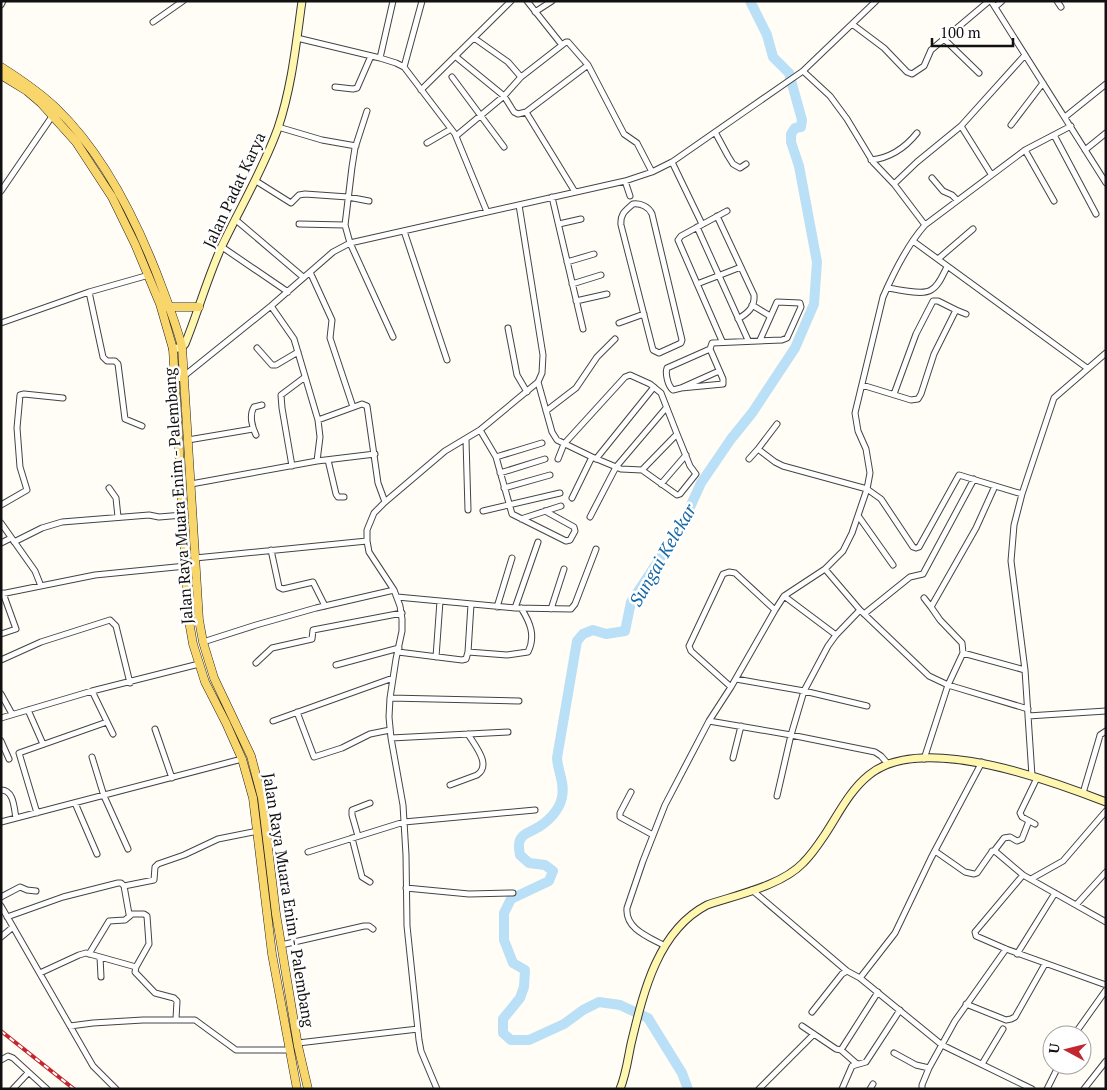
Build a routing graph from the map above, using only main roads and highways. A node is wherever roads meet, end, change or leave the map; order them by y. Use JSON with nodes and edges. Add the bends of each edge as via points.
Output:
{"nodes":[{"id":1,"x":1,"y":67,"type":"edge"},
{"id":2,"x":1,"y":75,"type":"edge"},
{"id":3,"x":165,"y":307,"type":"junction"},
{"id":4,"x":199,"y":307,"type":"road end"},
{"id":5,"x":178,"y":433,"type":"junction"},
{"id":6,"x":188,"y":436,"type":"junction"},
{"id":7,"x":292,"y":1008,"type":"junction"},
{"id":8,"x":282,"y":1010,"type":"junction"},
{"id":9,"x":294,"y":1021,"type":"junction"},
{"id":10,"x":284,"y":1024,"type":"junction"},
{"id":11,"x":297,"y":1089,"type":"edge"},
{"id":12,"x":308,"y":1089,"type":"edge"}],
"edges":[{"from":1,"to":3,"type":"main road","name":"Jalan Raya Muara Enim - Palembang","via":[[57,109],[94,154],[126,204],[149,252]]},
{"from":2,"to":3,"type":"main road","name":"Jalan Raya Muara Enim - Palembang","via":[[27,91],[54,115],[76,142],[112,197]]},
{"from":3,"to":4,"type":"main road"},
{"from":3,"to":5,"type":"main road","name":"Jalan Raya Muara Enim - Palembang","via":[[173,349]]},
{"from":3,"to":6,"type":"main road","name":"Jalan Raya Muara Enim - Palembang","via":[[177,326],[182,348]]},
{"from":5,"to":6,"type":"main road"},
{"from":5,"to":8,"type":"main road","name":"Jalan Raya Muara Enim - Palembang","via":[[189,621],[208,689],[242,759],[253,798],[266,919]]},
{"from":6,"to":7,"type":"main road","name":"Jalan Raya Muara Enim - Palembang","via":[[197,609],[214,678],[257,775],[267,824],[275,904]]},
{"from":7,"to":8,"type":"main road"},
{"from":7,"to":9,"type":"main road","name":"Jalan Raya Muara Enim - Palembang"},
{"from":8,"to":10,"type":"main road","name":"Jalan Raya Muara Enim - Palembang"},
{"from":9,"to":10,"type":"main road"},
{"from":9,"to":12,"type":"main road","name":"Jalan Raya Muara Enim - Palembang"},
{"from":10,"to":11,"type":"main road","name":"Jalan Raya Muara Enim - Palembang"}]}
